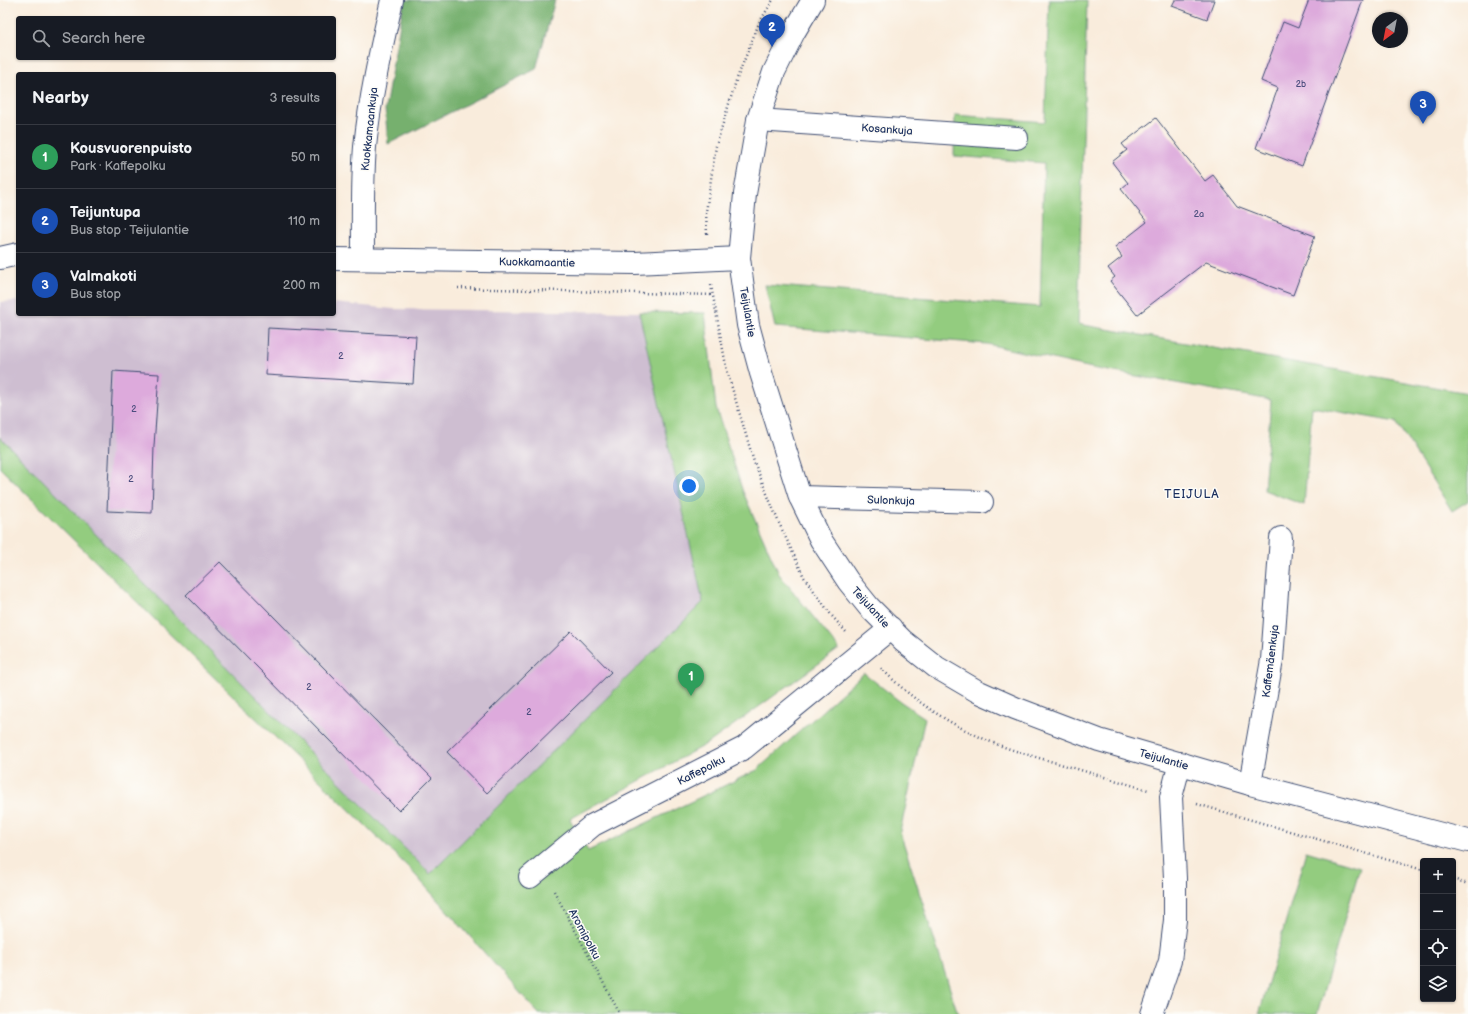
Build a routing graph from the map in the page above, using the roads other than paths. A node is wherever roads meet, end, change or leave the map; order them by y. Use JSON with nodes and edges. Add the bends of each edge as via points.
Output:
{"nodes":[{"id":1,"x":392,"y":0,"type":"edge"},
{"id":2,"x":813,"y":0,"type":"edge"},
{"id":3,"x":758,"y":120,"type":"junction"},
{"id":4,"x":1017,"y":138,"type":"dead end"},
{"id":5,"x":16,"y":254,"type":"edge"},
{"id":6,"x":0,"y":258,"type":"edge"},
{"id":7,"x":739,"y":258,"type":"junction"},
{"id":8,"x":336,"y":259,"type":"edge"},
{"id":9,"x":363,"y":259,"type":"junction"},
{"id":10,"x":800,"y":497,"type":"junction"},
{"id":11,"x":982,"y":502,"type":"dead end"},
{"id":12,"x":1281,"y":538,"type":"dead end"},
{"id":13,"x":890,"y":628,"type":"junction"},
{"id":14,"x":1180,"y":763,"type":"junction"},
{"id":15,"x":1250,"y":784,"type":"junction"},
{"id":16,"x":1468,"y":841,"type":"edge"},
{"id":17,"x":530,"y":877,"type":"dead end"},
{"id":18,"x":1152,"y":1014,"type":"edge"}],
"edges":[{"from":1,"to":9,"type":"street","name":"Kuokkamaankuja","via":[[374,80],[366,146]]},
{"from":2,"to":3,"type":"street","name":"Teijulantie","via":[[774,72]]},
{"from":3,"to":4,"type":"street","name":"Kosankuja"},
{"from":3,"to":7,"type":"street","name":"Teijulantie","via":[[745,194]]},
{"from":5,"to":6,"type":"street"},
{"from":7,"to":9,"type":"street","name":"Kuokkamaantie","via":[[635,263]]},
{"from":7,"to":10,"type":"street","name":"Teijulantie","via":[[748,325]]},
{"from":8,"to":9,"type":"street","name":"Kuokkamaantie"},
{"from":10,"to":11,"type":"street","name":"Sulonkuja"},
{"from":10,"to":13,"type":"street","name":"Teijulantie","via":[[821,540],[848,581]]},
{"from":12,"to":15,"type":"street","name":"Kaffemäenkuja","via":[[1272,660]]},
{"from":13,"to":14,"type":"street","name":"Teijulantie","via":[[936,667],[977,690],[1092,737]]},
{"from":13,"to":17,"type":"street","name":"Kaffepolku","via":[[744,748],[592,825]]},
{"from":14,"to":15,"type":"street","name":"Teijulantie"},
{"from":14,"to":18,"type":"street","via":[[1172,797],[1175,920],[1170,961]]},
{"from":15,"to":16,"type":"street","name":"Teijulantie"}]}
